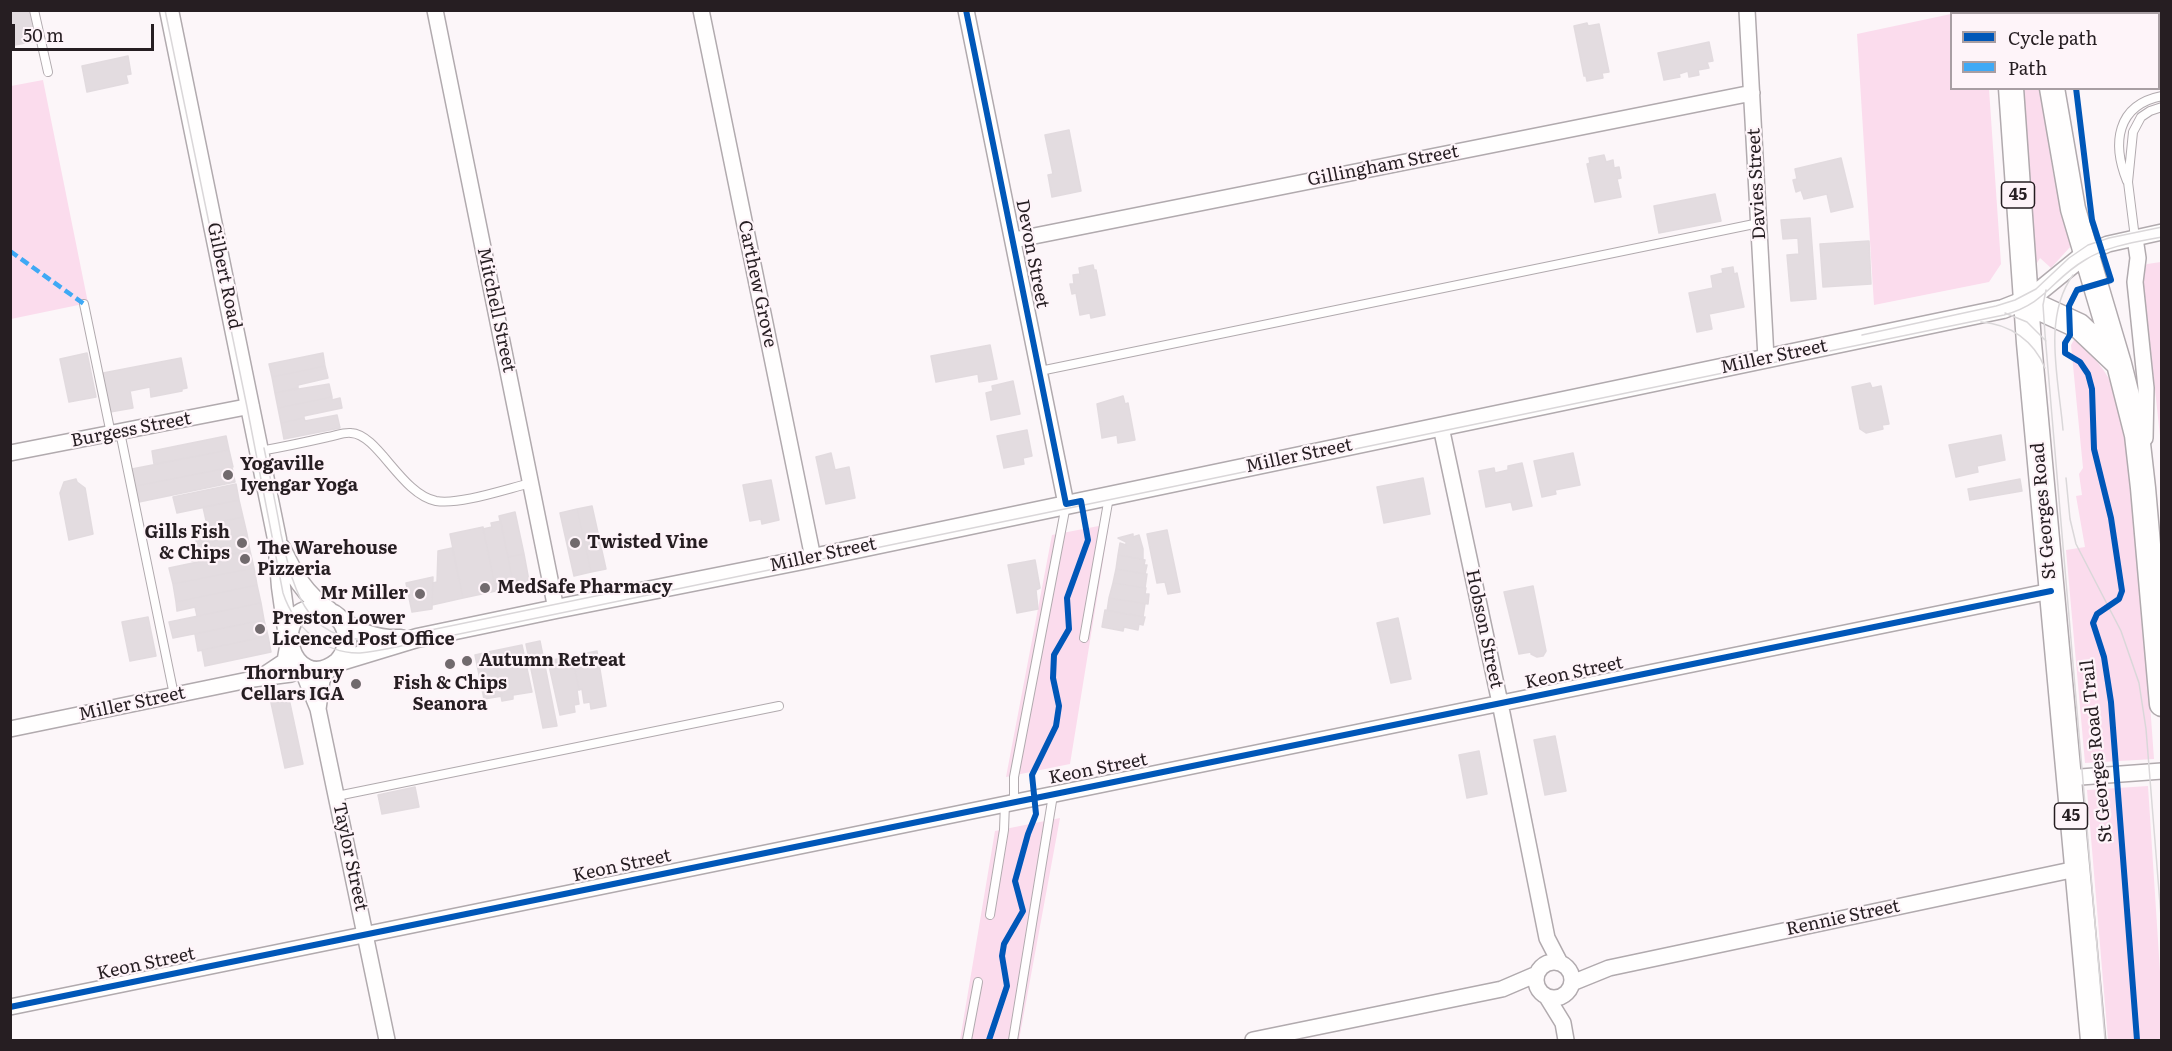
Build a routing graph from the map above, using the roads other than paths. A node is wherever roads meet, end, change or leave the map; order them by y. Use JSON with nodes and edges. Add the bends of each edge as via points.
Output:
{"nodes":[{"id":1,"x":34,"y":10,"type":"edge"},
{"id":2,"x":169,"y":10,"type":"edge"},
{"id":3,"x":435,"y":10,"type":"edge"},
{"id":4,"x":701,"y":10,"type":"edge"},
{"id":5,"x":966,"y":10,"type":"edge"},
{"id":6,"x":1747,"y":10,"type":"edge"},
{"id":7,"x":48,"y":72,"type":"dead end"},
{"id":8,"x":2011,"y":90,"type":"edge"},
{"id":9,"x":2052,"y":90,"type":"edge"},
{"id":10,"x":1752,"y":93,"type":"junction"},
{"id":11,"x":2162,"y":96,"type":"edge"},
{"id":12,"x":2162,"y":107,"type":"edge"},
{"id":13,"x":2128,"y":182,"type":"junction"},
{"id":14,"x":1759,"y":223,"type":"junction"},
{"id":15,"x":2162,"y":232,"type":"edge"},
{"id":16,"x":2135,"y":238,"type":"junction"},
{"id":17,"x":1014,"y":240,"type":"junction"},
{"id":18,"x":2085,"y":254,"type":"junction"},
{"id":19,"x":2025,"y":302,"type":"junction"},
{"id":20,"x":84,"y":304,"type":"dead end"},
{"id":21,"x":1766,"y":358,"type":"junction"},
{"id":22,"x":2119,"y":364,"type":"junction"},
{"id":23,"x":1040,"y":371,"type":"junction"},
{"id":24,"x":251,"y":406,"type":"junction"},
{"id":25,"x":1441,"y":427,"type":"junction"},
{"id":26,"x":115,"y":433,"type":"junction"},
{"id":27,"x":260,"y":451,"type":"junction"},
{"id":28,"x":10,"y":453,"type":"edge"},
{"id":29,"x":531,"y":483,"type":"junction"},
{"id":30,"x":2143,"y":488,"type":"junction"},
{"id":31,"x":1110,"y":495,"type":"junction"},
{"id":32,"x":1066,"y":504,"type":"junction"},
{"id":33,"x":277,"y":541,"type":"junction"},
{"id":34,"x":813,"y":558,"type":"junction"},
{"id":35,"x":2051,"y":591,"type":"junction"},
{"id":36,"x":556,"y":609,"type":"junction"},
{"id":37,"x":337,"y":617,"type":"junction"},
{"id":38,"x":417,"y":638,"type":"junction"},
{"id":39,"x":1084,"y":638,"type":"dead end"},
{"id":40,"x":288,"y":641,"type":"junction"},
{"id":41,"x":334,"y":664,"type":"junction"},
{"id":42,"x":307,"y":668,"type":"junction"},
{"id":43,"x":253,"y":679,"type":"junction"},
{"id":44,"x":174,"y":695,"type":"junction"},
{"id":45,"x":1500,"y":703,"type":"junction"},
{"id":46,"x":2162,"y":704,"type":"edge"},
{"id":47,"x":779,"y":706,"type":"dead end"},
{"id":48,"x":318,"y":709,"type":"junction"},
{"id":49,"x":10,"y":729,"type":"edge"},
{"id":50,"x":2162,"y":771,"type":"edge"},
{"id":51,"x":2067,"y":778,"type":"junction"},
{"id":52,"x":1053,"y":793,"type":"junction"},
{"id":53,"x":337,"y":796,"type":"junction"},
{"id":54,"x":1009,"y":802,"type":"junction"},
{"id":55,"x":2076,"y":869,"type":"junction"},
{"id":56,"x":990,"y":915,"type":"dead end"},
{"id":57,"x":365,"y":934,"type":"junction"},
{"id":58,"x":1547,"y":938,"type":"junction"},
{"id":59,"x":1564,"y":965,"type":"junction"},
{"id":60,"x":1610,"y":968,"type":"junction"},
{"id":61,"x":1540,"y":970,"type":"junction"},
{"id":62,"x":978,"y":982,"type":"dead end"},
{"id":63,"x":1570,"y":988,"type":"junction"},
{"id":64,"x":1502,"y":989,"type":"junction"},
{"id":65,"x":1544,"y":995,"type":"junction"},
{"id":66,"x":10,"y":1007,"type":"edge"},
{"id":67,"x":1563,"y":1023,"type":"junction"},
{"id":68,"x":387,"y":1041,"type":"edge"},
{"id":69,"x":967,"y":1041,"type":"edge"},
{"id":70,"x":1013,"y":1041,"type":"edge"},
{"id":71,"x":1253,"y":1041,"type":"edge"},
{"id":72,"x":1566,"y":1041,"type":"edge"},
{"id":73,"x":2093,"y":1041,"type":"edge"}],
"edges":[{"from":1,"to":7,"type":"lane"},
{"from":2,"to":24,"type":"street","name":"Gilbert Road"},
{"from":3,"to":29,"type":"street","name":"Mitchell Street"},
{"from":4,"to":34,"type":"street","name":"Carthew Grove"},
{"from":5,"to":17,"type":"street","name":"Devon Street"},
{"from":6,"to":10,"type":"street","name":"Davies Street"},
{"from":8,"to":19,"type":"highway","name":"St Georges Road","number":"45"},
{"from":9,"to":18,"type":"highway"},
{"from":10,"to":14,"type":"street","name":"Davies Street"},
{"from":10,"to":17,"type":"street","name":"Gillingham Street"},
{"from":11,"to":13,"type":"lane","via":[[2135,107],[2123,124],[2119,162]]},
{"from":12,"to":13,"type":"lane","via":[[2145,114],[2135,126]]},
{"from":13,"to":16,"type":"lane"},
{"from":14,"to":21,"type":"street","name":"Davies Street"},
{"from":14,"to":23,"type":"lane"},
{"from":15,"to":16,"type":"street","name":"Miller Street"},
{"from":16,"to":18,"type":"street","name":"Miller Street"},
{"from":16,"to":30,"type":"street","via":[[2135,282],[2146,388]]},
{"from":17,"to":23,"type":"street","name":"Devon Street"},
{"from":18,"to":19,"type":"street","name":"Miller Street"},
{"from":18,"to":22,"type":"highway"},
{"from":19,"to":21,"type":"street","name":"Miller Street"},
{"from":19,"to":22,"type":"highway","via":[[2079,326]]},
{"from":19,"to":35,"type":"highway","name":"St Georges Road","number":"45"},
{"from":20,"to":26,"type":"lane"},
{"from":21,"to":25,"type":"street","name":"Miller Street"},
{"from":22,"to":30,"type":"highway","via":[[2137,435]]},
{"from":23,"to":32,"type":"street","name":"Devon Street"},
{"from":24,"to":26,"type":"street","name":"Burgess Street"},
{"from":24,"to":27,"type":"street","name":"Gilbert Road"},
{"from":25,"to":31,"type":"street","name":"Miller Street"},
{"from":25,"to":45,"type":"street","name":"Hobson Street"},
{"from":26,"to":28,"type":"street","name":"Burgess Street"},
{"from":26,"to":44,"type":"lane"},
{"from":27,"to":29,"type":"lane","via":[[351,433],[366,438],[409,485],[436,501],[469,498]]},
{"from":27,"to":33,"type":"street","name":"Gilbert Road"},
{"from":29,"to":36,"type":"street","name":"Mitchell Street"},
{"from":30,"to":46,"type":"highway"},
{"from":31,"to":32,"type":"street","name":"Miller Street"},
{"from":31,"to":39,"type":"lane"},
{"from":32,"to":34,"type":"street","name":"Miller Street"},
{"from":32,"to":54,"type":"lane"},
{"from":33,"to":37,"type":"street","name":"Gilbert Road","via":[[304,590]]},
{"from":33,"to":40,"type":"street","name":"Gilbert Road"},
{"from":34,"to":36,"type":"street","name":"Miller Street"},
{"from":35,"to":45,"type":"street","name":"Keon Street"},
{"from":35,"to":51,"type":"highway","name":"St Georges Road","number":"45"},
{"from":36,"to":38,"type":"street","name":"Miller Street"},
{"from":37,"to":38,"type":"street","name":"Miller Street","via":[[366,635]]},
{"from":37,"to":40,"type":"street","via":[[317,610],[303,614],[291,627]]},
{"from":37,"to":41,"type":"street","via":[[346,627],[348,642],[346,652]]},
{"from":38,"to":41,"type":"street","name":"Miller Street"},
{"from":40,"to":42,"type":"street","via":[[294,658]]},
{"from":40,"to":43,"type":"street","name":"Miller Street","via":[[288,655],[283,663]]},
{"from":41,"to":42,"type":"street","via":[[319,670]]},
{"from":41,"to":48,"type":"street","name":"Taylor Street","via":[[322,680]]},
{"from":42,"to":43,"type":"street","name":"Miller Street"},
{"from":42,"to":48,"type":"street","name":"Taylor Street","via":[[306,679]]},
{"from":43,"to":44,"type":"street","name":"Miller Street"},
{"from":44,"to":49,"type":"street","name":"Miller Street"},
{"from":45,"to":52,"type":"street","name":"Keon Street"},
{"from":45,"to":58,"type":"street","name":"Hobson Street"},
{"from":47,"to":53,"type":"lane"},
{"from":48,"to":53,"type":"street","name":"Taylor Street"},
{"from":50,"to":51,"type":"street"},
{"from":51,"to":55,"type":"highway","name":"St Georges Road","number":"45"},
{"from":52,"to":54,"type":"street","name":"Keon Street"},
{"from":52,"to":70,"type":"lane"},
{"from":53,"to":57,"type":"street","name":"Taylor Street"},
{"from":54,"to":56,"type":"lane"},
{"from":54,"to":57,"type":"street","name":"Keon Street"},
{"from":55,"to":60,"type":"street","name":"Rennie Street"},
{"from":55,"to":73,"type":"highway","name":"St Georges Road","number":"45"},
{"from":57,"to":66,"type":"street","name":"Keon Street"},
{"from":57,"to":68,"type":"street","name":"Taylor Street"},
{"from":58,"to":59,"type":"street","name":"Hobson Street"},
{"from":58,"to":61,"type":"street","name":"Hobson Street"},
{"from":59,"to":60,"type":"street","name":"Rennie Street"},
{"from":59,"to":61,"type":"street","via":[[1550,962]]},
{"from":59,"to":63,"type":"street","via":[[1572,975]]},
{"from":60,"to":63,"type":"street","name":"Rennie Street"},
{"from":61,"to":64,"type":"street"},
{"from":61,"to":65,"type":"street","via":[[1536,983]]},
{"from":62,"to":69,"type":"lane"},
{"from":63,"to":65,"type":"street","via":[[1559,998]]},
{"from":63,"to":67,"type":"street"},
{"from":64,"to":65,"type":"street"},
{"from":64,"to":71,"type":"street"},
{"from":65,"to":67,"type":"street"},
{"from":67,"to":72,"type":"street"}]}
